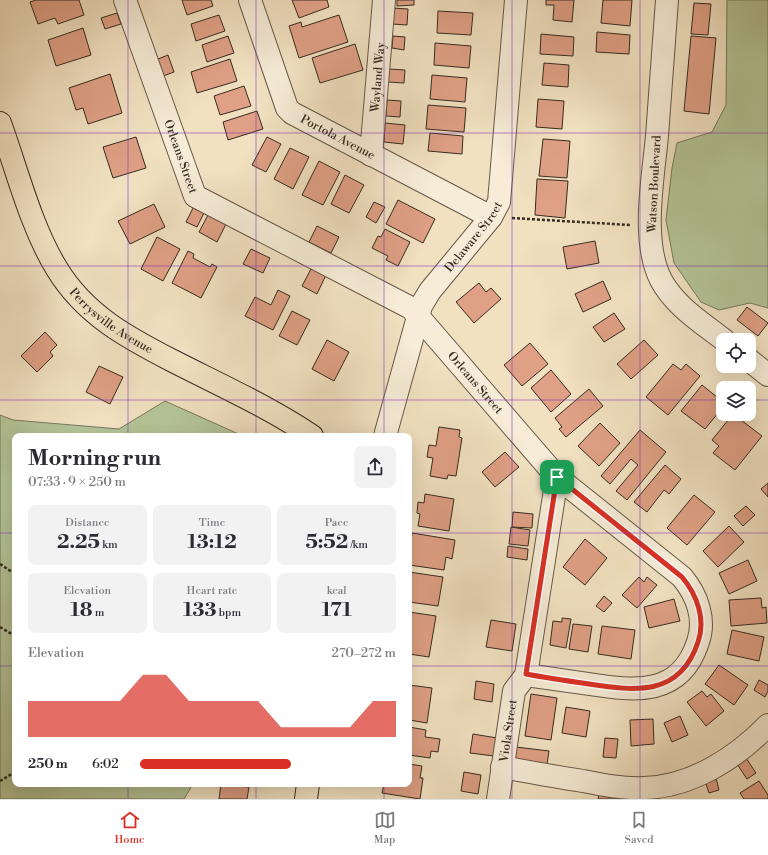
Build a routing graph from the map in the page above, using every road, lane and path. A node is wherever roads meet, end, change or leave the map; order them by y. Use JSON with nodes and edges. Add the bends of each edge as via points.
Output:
{"nodes":[{"id":1,"x":125,"y":0,"type":"edge"},
{"id":2,"x":250,"y":0,"type":"edge"},
{"id":3,"x":384,"y":0,"type":"edge"},
{"id":4,"x":516,"y":0,"type":"edge"},
{"id":5,"x":667,"y":0,"type":"edge"},
{"id":6,"x":0,"y":123,"type":"edge"},
{"id":7,"x":371,"y":155,"type":"junction"},
{"id":8,"x":491,"y":217,"type":"junction"},
{"id":9,"x":650,"y":226,"type":"junction"},
{"id":10,"x":418,"y":316,"type":"junction"},
{"id":11,"x":716,"y":334,"type":"edge"},
{"id":12,"x":756,"y":366,"type":"edge"},
{"id":13,"x":768,"y":375,"type":"edge"},
{"id":14,"x":307,"y":433,"type":"edge"},
{"id":15,"x":386,"y":433,"type":"edge"},
{"id":16,"x":557,"y":477,"type":"junction"},
{"id":17,"x":0,"y":564,"type":"edge"},
{"id":18,"x":12,"y":572,"type":"edge"},
{"id":19,"x":0,"y":627,"type":"edge"},
{"id":20,"x":12,"y":634,"type":"edge"},
{"id":21,"x":526,"y":674,"type":"junction"},
{"id":22,"x":768,"y":725,"type":"edge"},
{"id":23,"x":502,"y":767,"type":"junction"},
{"id":24,"x":12,"y":774,"type":"edge"},
{"id":25,"x":0,"y":780,"type":"edge"},
{"id":26,"x":308,"y":787,"type":"edge"},
{"id":27,"x":306,"y":799,"type":"edge"},
{"id":28,"x":498,"y":799,"type":"edge"}],
"edges":[{"from":1,"to":10,"type":"street","name":"Orleans Street","via":[[195,196],[411,308]]},
{"from":2,"to":7,"type":"street","name":"Portola Avenue","via":[[287,108]]},
{"from":3,"to":7,"type":"street","name":"Wayland Way"},
{"from":4,"to":8,"type":"street","name":"Delaware Street","via":[[500,195]]},
{"from":5,"to":9,"type":"street","name":"Watson Boulevard"},
{"from":6,"to":14,"type":"main road","name":"Perrysville Avenue","via":[[47,253],[80,299],[118,332]]},
{"from":7,"to":8,"type":"street","name":"Portola Avenue"},
{"from":8,"to":9,"type":"path"},
{"from":8,"to":10,"type":"street","name":"Delaware Street","via":[[430,291]]},
{"from":9,"to":11,"type":"street","name":"Watson Boulevard","via":[[654,262],[669,293],[682,307]]},
{"from":10,"to":15,"type":"street","name":"Delaware Street"},
{"from":10,"to":16,"type":"street","name":"Orleans Street"},
{"from":12,"to":13,"type":"street"},
{"from":16,"to":21,"type":"street","name":"Viola Street"},
{"from":16,"to":21,"type":"street","name":"Orleans Street","via":[[682,577],[695,596],[700,612],[701,629],[695,651],[680,671],[670,679],[647,689],[622,689]]},
{"from":17,"to":18,"type":"path"},
{"from":19,"to":20,"type":"path"},
{"from":21,"to":23,"type":"street","name":"Viola Street","via":[[514,691]]},
{"from":22,"to":23,"type":"street","via":[[734,755],[704,773],[678,783],[645,788],[619,787]]},
{"from":23,"to":28,"type":"street","name":"Viola Street"},
{"from":24,"to":25,"type":"path"},
{"from":26,"to":27,"type":"main road"}]}
